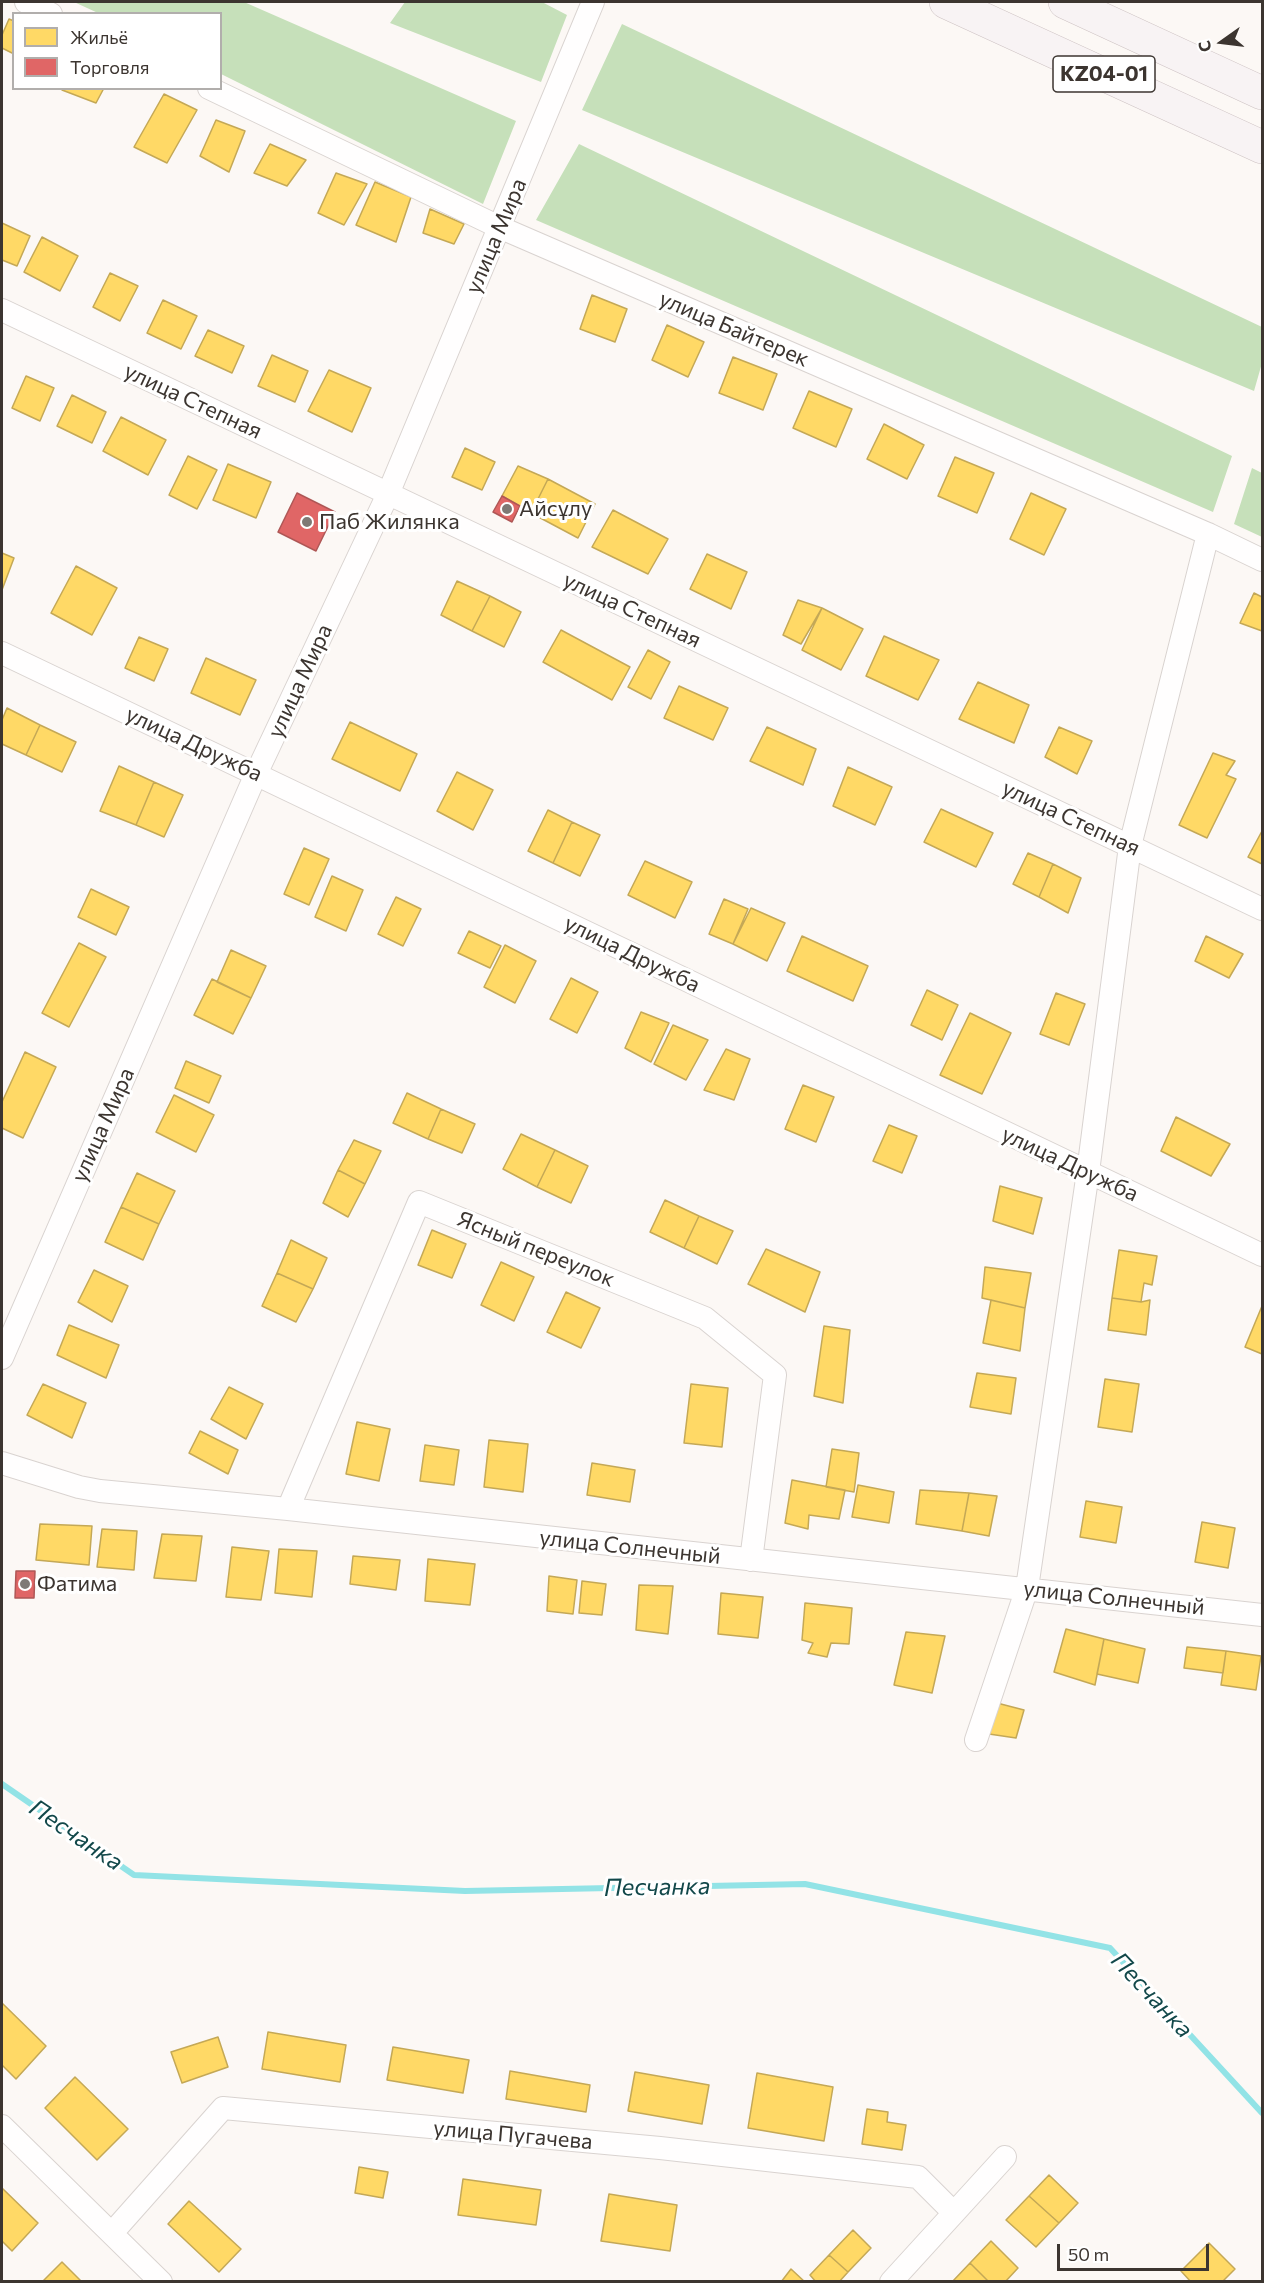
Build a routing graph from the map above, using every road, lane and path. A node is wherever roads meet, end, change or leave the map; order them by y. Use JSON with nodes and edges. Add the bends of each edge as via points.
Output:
{"nodes":[{"id":1,"x":26,"y":2,"type":"edge"},
{"id":2,"x":593,"y":2,"type":"edge"},
{"id":3,"x":946,"y":2,"type":"edge"},
{"id":4,"x":1065,"y":2,"type":"edge"},
{"id":5,"x":47,"y":12,"type":"edge"},
{"id":6,"x":213,"y":90,"type":"edge"},
{"id":7,"x":1263,"y":93,"type":"edge"},
{"id":8,"x":1263,"y":147,"type":"edge"},
{"id":9,"x":499,"y":227,"type":"junction"},
{"id":10,"x":2,"y":310,"type":"edge"},
{"id":11,"x":388,"y":494,"type":"junction"},
{"id":12,"x":1208,"y":534,"type":"junction"},
{"id":13,"x":1263,"y":560,"type":"edge"},
{"id":14,"x":2,"y":653,"type":"edge"},
{"id":15,"x":256,"y":774,"type":"junction"},
{"id":16,"x":1130,"y":846,"type":"junction"},
{"id":17,"x":1263,"y":909,"type":"edge"},
{"id":18,"x":1088,"y":1172,"type":"junction"},
{"id":19,"x":1263,"y":1255,"type":"edge"},
{"id":20,"x":2,"y":1358,"type":"edge"},
{"id":21,"x":2,"y":1463,"type":"edge"},
{"id":22,"x":288,"y":1509,"type":"junction"},
{"id":23,"x":751,"y":1560,"type":"junction"},
{"id":24,"x":1028,"y":1588,"type":"junction"},
{"id":25,"x":1263,"y":1615,"type":"edge"},
{"id":26,"x":976,"y":1740,"type":"dead end"},
{"id":27,"x":2,"y":2126,"type":"edge"},
{"id":28,"x":1005,"y":2157,"type":"dead end"},
{"id":29,"x":954,"y":2213,"type":"junction"},
{"id":30,"x":112,"y":2233,"type":"junction"},
{"id":31,"x":161,"y":2282,"type":"edge"},
{"id":32,"x":891,"y":2282,"type":"edge"}],
"edges":[{"from":1,"to":5,"type":"street"},
{"from":2,"to":9,"type":"street","name":"улица Мира"},
{"from":3,"to":8,"type":"main road","number":"KZ04-01"},
{"from":4,"to":7,"type":"main road","number":"KZ04-01"},
{"from":6,"to":9,"type":"street","name":"улица Байтерек"},
{"from":9,"to":11,"type":"street","name":"улица Мира"},
{"from":9,"to":12,"type":"street","name":"улица Байтерек"},
{"from":10,"to":11,"type":"street","name":"улица Степная"},
{"from":11,"to":15,"type":"street","name":"улица Мира"},
{"from":11,"to":16,"type":"street","name":"улица Степная"},
{"from":12,"to":13,"type":"street","name":"улица Байтерек"},
{"from":12,"to":16,"type":"street"},
{"from":14,"to":15,"type":"street","name":"улица Дружба"},
{"from":15,"to":18,"type":"street","name":"улица Дружба"},
{"from":15,"to":20,"type":"street","name":"улица Мира"},
{"from":16,"to":17,"type":"street","name":"улица Степная"},
{"from":16,"to":18,"type":"street"},
{"from":18,"to":19,"type":"street","name":"улица Дружба"},
{"from":18,"to":24,"type":"street"},
{"from":21,"to":22,"type":"street","name":"улица Солнечный","via":[[100,1491]]},
{"from":22,"to":23,"type":"street","name":"улица Солнечный"},
{"from":22,"to":23,"type":"street","name":"Ясный переулок","via":[[419,1202],[705,1318],[775,1375]]},
{"from":23,"to":24,"type":"street","name":"улица Солнечный"},
{"from":24,"to":25,"type":"street","name":"улица Солнечный"},
{"from":24,"to":26,"type":"street"},
{"from":27,"to":30,"type":"street"},
{"from":28,"to":29,"type":"street"},
{"from":29,"to":30,"type":"street","name":"улица Пугачева","via":[[918,2177],[660,2148],[223,2108]]},
{"from":29,"to":32,"type":"street"},
{"from":30,"to":31,"type":"street"}]}
